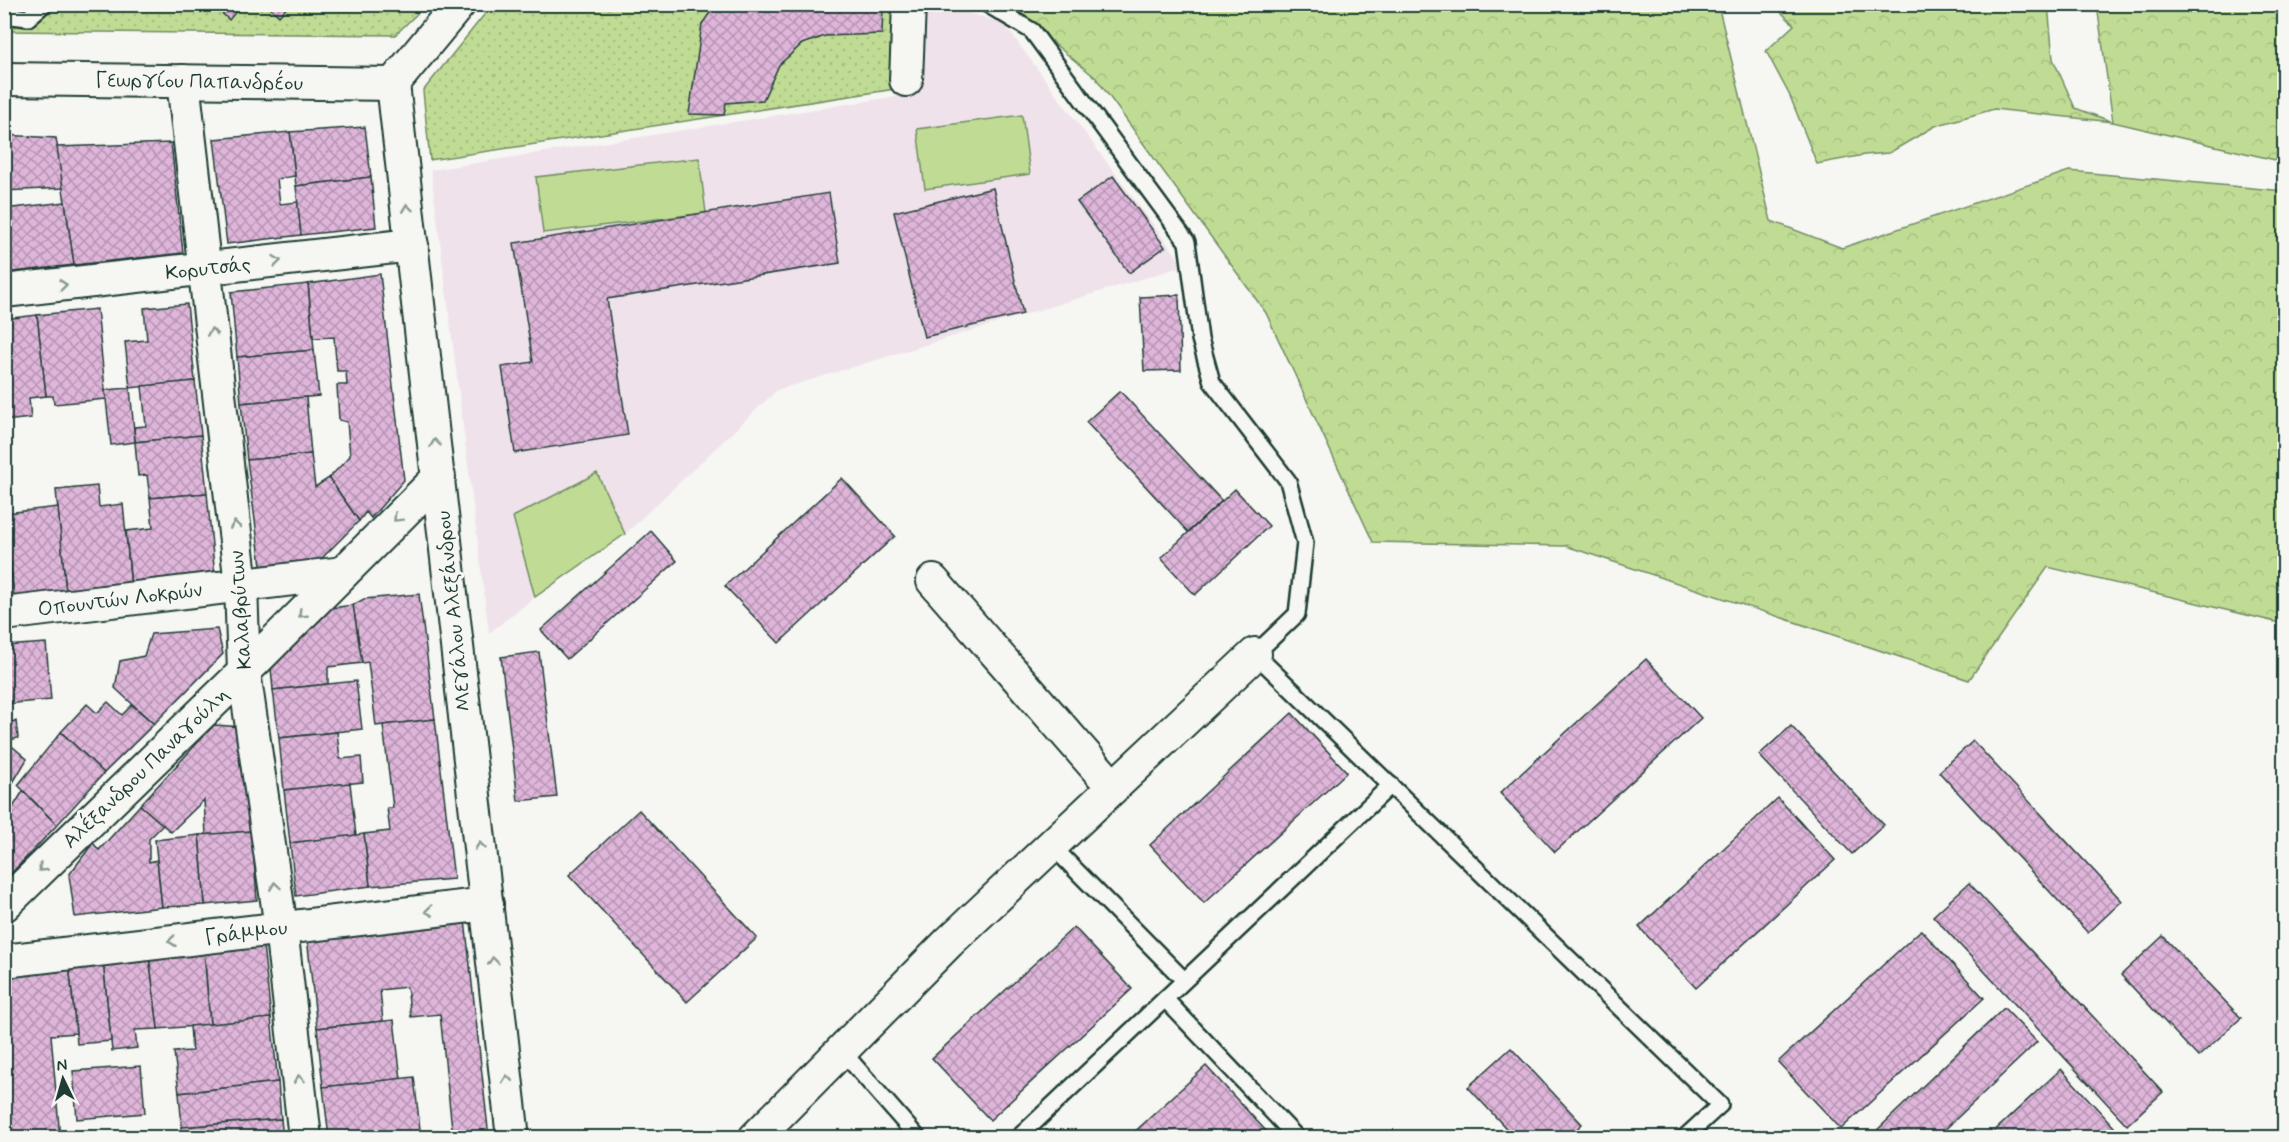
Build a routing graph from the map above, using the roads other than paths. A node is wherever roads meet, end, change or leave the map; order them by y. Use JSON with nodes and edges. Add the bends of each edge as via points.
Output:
{"nodes":[{"id":1,"x":44,"y":4,"type":"edge"},
{"id":2,"x":459,"y":4,"type":"edge"},
{"id":3,"x":909,"y":4,"type":"edge"},
{"id":4,"x":987,"y":4,"type":"edge"},
{"id":5,"x":4,"y":15,"type":"edge"},
{"id":6,"x":4,"y":79,"type":"edge"},
{"id":7,"x":906,"y":80,"type":"dead end"},
{"id":8,"x":183,"y":81,"type":"junction"},
{"id":9,"x":393,"y":84,"type":"junction"},
{"id":10,"x":412,"y":245,"type":"junction"},
{"id":11,"x":205,"y":269,"type":"junction"},
{"id":12,"x":4,"y":291,"type":"edge"},
{"id":13,"x":438,"y":477,"type":"junction"},
{"id":14,"x":343,"y":573,"type":"junction"},
{"id":15,"x":933,"y":581,"type":"dead end"},
{"id":16,"x":242,"y":585,"type":"junction"},
{"id":17,"x":4,"y":614,"type":"edge"},
{"id":18,"x":1255,"y":654,"type":"junction"},
{"id":19,"x":244,"y":672,"type":"junction"},
{"id":20,"x":1391,"y":785,"type":"junction"},
{"id":21,"x":1113,"y":787,"type":"junction"},
{"id":22,"x":1051,"y":845,"type":"junction"},
{"id":23,"x":487,"y":904,"type":"junction"},
{"id":24,"x":4,"y":905,"type":"edge"},
{"id":25,"x":281,"y":928,"type":"junction"},
{"id":26,"x":4,"y":961,"type":"edge"},
{"id":27,"x":1184,"y":980,"type":"junction"},
{"id":28,"x":1165,"y":999,"type":"junction"},
{"id":29,"x":842,"y":1051,"type":"junction"},
{"id":30,"x":306,"y":1137,"type":"edge"},
{"id":31,"x":513,"y":1137,"type":"edge"},
{"id":32,"x":755,"y":1137,"type":"edge"},
{"id":33,"x":918,"y":1137,"type":"edge"},
{"id":34,"x":1018,"y":1137,"type":"edge"},
{"id":35,"x":1297,"y":1137,"type":"edge"},
{"id":36,"x":1684,"y":1137,"type":"edge"}],
"edges":[{"from":1,"to":5,"type":"lane","via":[[28,18]]},
{"from":2,"to":9,"type":"street"},
{"from":3,"to":7,"type":"street"},
{"from":4,"to":18,"type":"lane","via":[[1032,31],[1187,242],[1200,339],[1212,382],[1288,481],[1305,543],[1297,614]]},
{"from":6,"to":8,"type":"street","name":"Γεωργίου Παπανδρέου"},
{"from":8,"to":9,"type":"street","name":"Γεωργίου Παπανδρέου"},
{"from":8,"to":11,"type":"street","name":"Καλαβρύτων"},
{"from":10,"to":9,"type":"street","name":"Μεγάλου Αλεξάνδρου","one_way":true},
{"from":11,"to":10,"type":"street","name":"Κορυτσάς","one_way":true},
{"from":13,"to":10,"type":"street","name":"Μεγάλου Αλεξάνδρου","one_way":true},
{"from":12,"to":11,"type":"street","name":"Κορυτσάς","one_way":true},
{"from":16,"to":11,"type":"street","name":"Καλαβρύτων","one_way":true},
{"from":13,"to":14,"type":"street","name":"Αλέξανδρου Παναγούλη","one_way":true},
{"from":23,"to":13,"type":"street","name":"Μεγάλου Αλεξάνδρου","one_way":true},
{"from":14,"to":16,"type":"street","name":"Οπουντών Λοκρών"},
{"from":14,"to":19,"type":"street","name":"Αλέξανδρου Παναγούλη","one_way":true},
{"from":15,"to":21,"type":"street"},
{"from":16,"to":17,"type":"street","name":"Οπουντών Λοκρών"},
{"from":16,"to":19,"type":"street","name":"Καλαβρύτων"},
{"from":18,"to":20,"type":"lane"},
{"from":18,"to":21,"type":"street"},
{"from":19,"to":24,"type":"street","name":"Αλέξανδρου Παναγούλη","one_way":true},
{"from":25,"to":19,"type":"street","name":"Καλαβρύτων","one_way":true},
{"from":20,"to":27,"type":"lane"},
{"from":20,"to":36,"type":"lane","via":[[1720,1105]]},
{"from":21,"to":22,"type":"street"},
{"from":22,"to":27,"type":"lane"},
{"from":22,"to":29,"type":"street"},
{"from":23,"to":25,"type":"street","name":"Γράμμου","one_way":true},
{"from":31,"to":23,"type":"street","name":"Μεγάλου Αλεξάνδρου","one_way":true},
{"from":25,"to":26,"type":"street","name":"Γράμμου","one_way":true},
{"from":30,"to":25,"type":"street","name":"Καλαβρύτων","one_way":true},
{"from":27,"to":28,"type":"lane"},
{"from":28,"to":34,"type":"lane"},
{"from":28,"to":35,"type":"lane"},
{"from":29,"to":32,"type":"street"},
{"from":29,"to":33,"type":"lane"}]}
